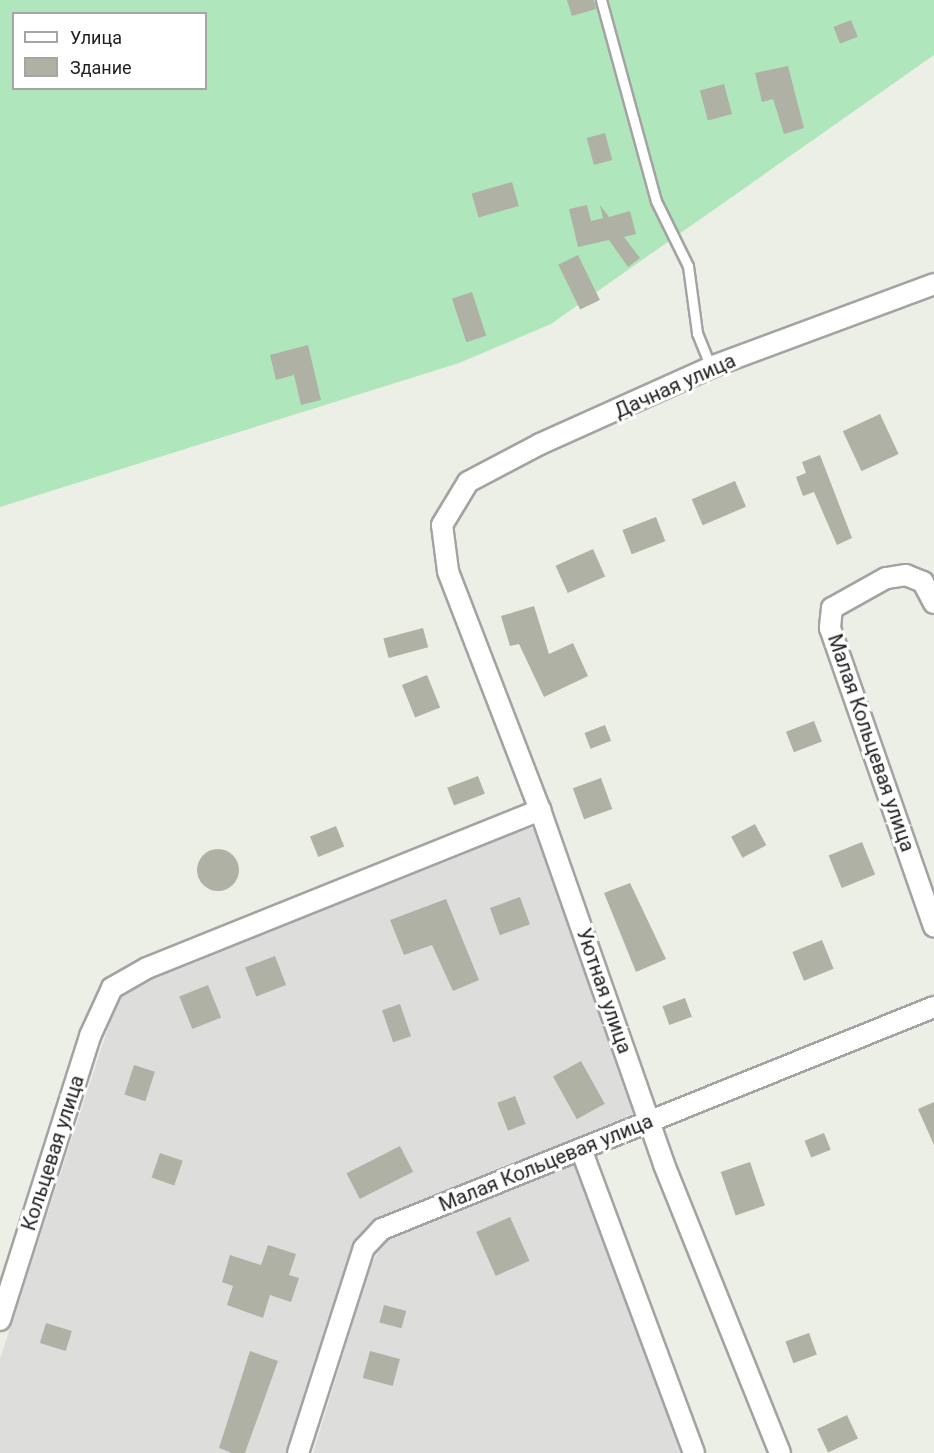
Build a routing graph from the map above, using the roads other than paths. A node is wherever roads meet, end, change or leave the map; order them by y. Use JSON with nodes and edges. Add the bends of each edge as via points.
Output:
{"nodes":[{"id":1,"x":601,"y":0,"type":"edge"},
{"id":2,"x":934,"y":284,"type":"edge"},
{"id":3,"x":711,"y":367,"type":"junction"},
{"id":4,"x":442,"y":525,"type":"joint"},
{"id":5,"x":934,"y":603,"type":"edge"},
{"id":6,"x":540,"y":810,"type":"junction"},
{"id":7,"x":934,"y":926,"type":"edge"},
{"id":8,"x":934,"y":1007,"type":"edge"},
{"id":9,"x":649,"y":1120,"type":"junction"},
{"id":10,"x":581,"y":1149,"type":"junction"},
{"id":11,"x":0,"y":1320,"type":"edge"},
{"id":12,"x":298,"y":1453,"type":"edge"},
{"id":13,"x":694,"y":1453,"type":"edge"},
{"id":14,"x":780,"y":1453,"type":"edge"}],
"edges":[{"from":1,"to":3,"type":"lane","via":[[656,201],[688,266],[697,333]]},
{"from":2,"to":3,"type":"street","name":"Дачная улица"},
{"from":3,"to":4,"type":"street","name":"Дачная улица","via":[[468,482]]},
{"from":4,"to":6,"type":"street","name":"Уютная улица","via":[[448,571]]},
{"from":5,"to":7,"type":"street","name":"Малая Кольцевая улица","via":[[923,582],[906,575],[886,578],[832,608],[830,628]]},
{"from":6,"to":9,"type":"street","name":"Уютная улица"},
{"from":6,"to":11,"type":"street","name":"Кольцевая улица","via":[[147,968],[112,988],[90,1036]]},
{"from":8,"to":9,"type":"street","name":"Малая Кольцевая улица"},
{"from":9,"to":10,"type":"street","name":"Малая Кольцевая улица"},
{"from":9,"to":14,"type":"street","name":"Уютная улица"},
{"from":10,"to":12,"type":"street","name":"Малая Кольцевая улица","via":[[382,1229],[364,1248]]},
{"from":10,"to":13,"type":"street"}]}
